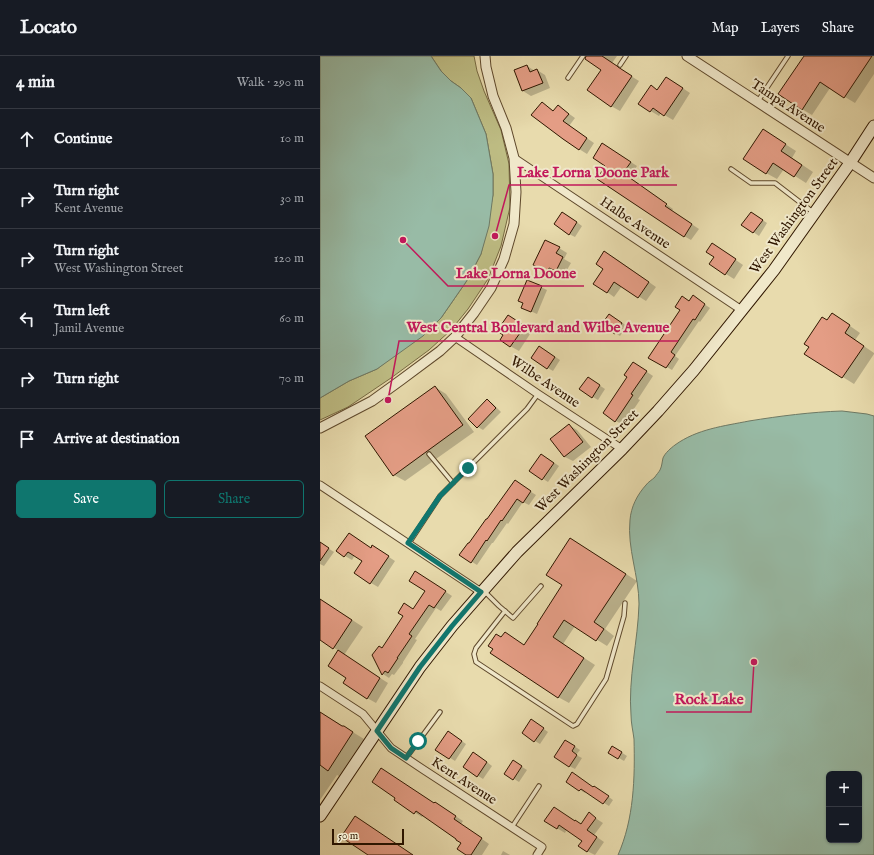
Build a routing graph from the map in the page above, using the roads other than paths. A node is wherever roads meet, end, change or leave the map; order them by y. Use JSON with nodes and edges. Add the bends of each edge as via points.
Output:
{"nodes":[{"id":1,"x":486,"y":56,"type":"edge"},
{"id":2,"x":583,"y":56,"type":"edge"},
{"id":3,"x":626,"y":56,"type":"edge"},
{"id":4,"x":687,"y":56,"type":"edge"},
{"id":5,"x":788,"y":56,"type":"edge"},
{"id":6,"x":620,"y":65,"type":"dead end"},
{"id":7,"x":568,"y":78,"type":"dead end"},
{"id":8,"x":758,"y":102,"type":"junction"},
{"id":9,"x":874,"y":126,"type":"edge"},
{"id":10,"x":514,"y":158,"type":"junction"},
{"id":11,"x":850,"y":163,"type":"junction"},
{"id":12,"x":731,"y":169,"type":"dead end"},
{"id":13,"x":874,"y":178,"type":"edge"},
{"id":14,"x":814,"y":214,"type":"junction"},
{"id":15,"x":742,"y":310,"type":"junction"},
{"id":16,"x":455,"y":337,"type":"junction"},
{"id":17,"x":538,"y":394,"type":"junction"},
{"id":18,"x":320,"y":428,"type":"edge"},
{"id":19,"x":622,"y":449,"type":"junction"},
{"id":20,"x":429,"y":454,"type":"dead end"},
{"id":21,"x":453,"y":483,"type":"junction"},
{"id":22,"x":320,"y":485,"type":"edge"},
{"id":23,"x":408,"y":543,"type":"junction"},
{"id":24,"x":541,"y":586,"type":"dead end"},
{"id":25,"x":482,"y":591,"type":"junction"},
{"id":26,"x":625,"y":603,"type":"dead end"},
{"id":27,"x":505,"y":611,"type":"junction"},
{"id":28,"x":320,"y":686,"type":"edge"},
{"id":29,"x":440,"y":712,"type":"dead end"},
{"id":30,"x":377,"y":731,"type":"junction"},
{"id":31,"x":406,"y":758,"type":"junction"},
{"id":32,"x":539,"y":786,"type":"dead end"},
{"id":33,"x":320,"y":816,"type":"edge"},
{"id":34,"x":512,"y":827,"type":"junction"},
{"id":35,"x":537,"y":855,"type":"edge"}],
"edges":[{"from":1,"to":10,"type":"street","via":[[493,96],[506,128]]},
{"from":2,"to":7,"type":"lane"},
{"from":3,"to":6,"type":"lane"},
{"from":4,"to":8,"type":"street","name":"Tampa Avenue"},
{"from":5,"to":8,"type":"lane"},
{"from":8,"to":11,"type":"street","name":"Tampa Avenue"},
{"from":9,"to":11,"type":"main road","name":"West Washington Street"},
{"from":10,"to":15,"type":"street","name":"Halbe Avenue"},
{"from":10,"to":16,"type":"street","via":[[514,224],[504,259],[491,288]]},
{"from":11,"to":13,"type":"street","name":"Tampa Avenue"},
{"from":11,"to":14,"type":"main road","name":"West Washington Street"},
{"from":12,"to":14,"type":"lane","via":[[751,183],[775,183]]},
{"from":14,"to":15,"type":"main road","name":"West Washington Street"},
{"from":15,"to":19,"type":"main road","name":"West Washington Street","via":[[694,370]]},
{"from":16,"to":17,"type":"street","name":"Wilbe Avenue"},
{"from":16,"to":18,"type":"street","via":[[440,351],[372,400]]},
{"from":17,"to":19,"type":"street","name":"Wilbe Avenue"},
{"from":17,"to":21,"type":"lane","via":[[527,409]]},
{"from":19,"to":25,"type":"main road","name":"West Washington Street","via":[[517,552]]},
{"from":20,"to":21,"type":"lane"},
{"from":21,"to":23,"type":"lane","via":[[440,496]]},
{"from":22,"to":23,"type":"street"},
{"from":23,"to":25,"type":"street"},
{"from":24,"to":27,"type":"lane","via":[[513,618]]},
{"from":25,"to":27,"type":"lane"},
{"from":25,"to":30,"type":"main road","name":"West Washington Street","via":[[424,661]]},
{"from":26,"to":27,"type":"lane","via":[[624,616],[606,678],[577,724],[573,726],[476,662],[476,648]]},
{"from":28,"to":30,"type":"street","name":"Kent Avenue","via":[[363,714]]},
{"from":29,"to":31,"type":"lane"},
{"from":30,"to":31,"type":"street","name":"Kent Avenue","via":[[391,748]]},
{"from":30,"to":33,"type":"main road","name":"West Washington Street"},
{"from":31,"to":34,"type":"street","name":"Kent Avenue"},
{"from":32,"to":34,"type":"lane"},
{"from":34,"to":35,"type":"street","name":"Kent Avenue","via":[[542,847]]}]}
